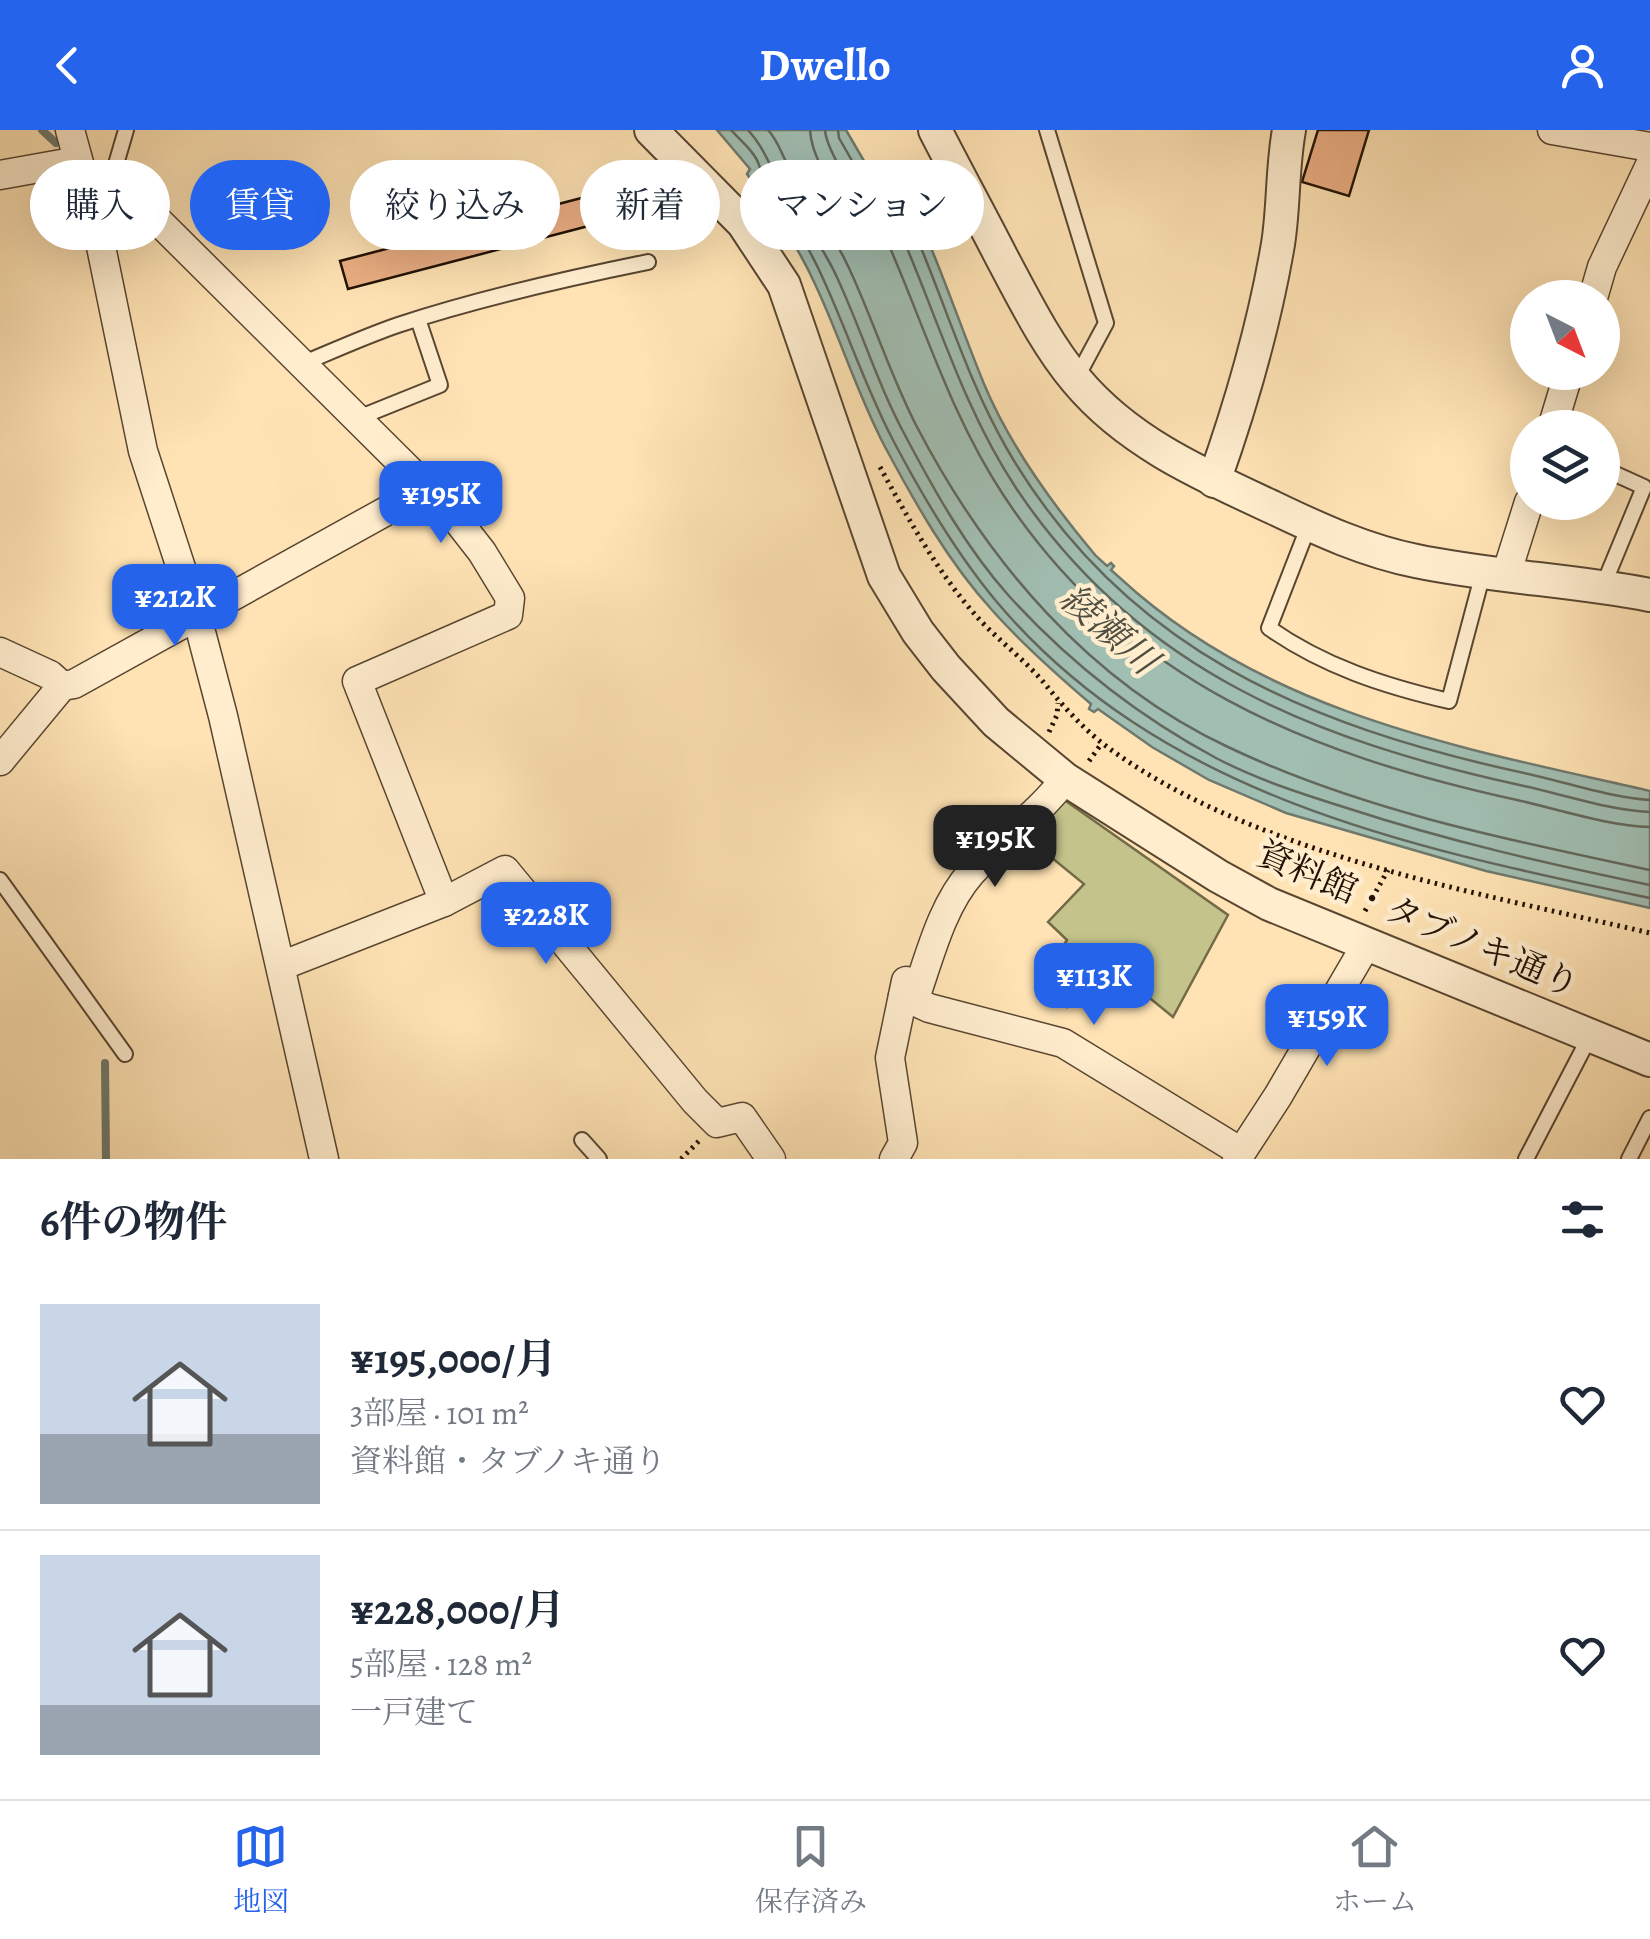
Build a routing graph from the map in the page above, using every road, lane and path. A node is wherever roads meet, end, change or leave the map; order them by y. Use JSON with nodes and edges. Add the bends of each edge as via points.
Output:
{"nodes":[{"id":1,"x":70,"y":130,"type":"edge"},
{"id":2,"x":126,"y":130,"type":"edge"},
{"id":3,"x":651,"y":130,"type":"edge"},
{"id":4,"x":935,"y":130,"type":"edge"},
{"id":5,"x":1047,"y":130,"type":"edge"},
{"id":6,"x":1289,"y":130,"type":"edge"},
{"id":7,"x":1552,"y":130,"type":"edge"},
{"id":8,"x":1650,"y":146,"type":"edge"},
{"id":9,"x":78,"y":160,"type":"edge"},
{"id":10,"x":112,"y":160,"type":"edge"},
{"id":11,"x":1650,"y":165,"type":"edge"},
{"id":12,"x":30,"y":170,"type":"edge"},
{"id":13,"x":0,"y":176,"type":"edge"},
{"id":14,"x":170,"y":232,"type":"edge"},
{"id":15,"x":102,"y":250,"type":"edge"},
{"id":16,"x":648,"y":262,"type":"dead end"},
{"id":17,"x":1598,"y":280,"type":"edge"},
{"id":18,"x":418,"y":319,"type":"junction"},
{"id":19,"x":304,"y":363,"type":"junction"},
{"id":20,"x":1076,"y":380,"type":"junction"},
{"id":21,"x":358,"y":418,"type":"junction"},
{"id":22,"x":875,"y":458,"type":"dead end"},
{"id":23,"x":1620,"y":476,"type":"edge"},
{"id":24,"x":1214,"y":481,"type":"junction"},
{"id":25,"x":426,"y":489,"type":"junction"},
{"id":26,"x":1520,"y":520,"type":"edge"},
{"id":27,"x":1309,"y":525,"type":"junction"},
{"id":28,"x":1494,"y":574,"type":"junction"},
{"id":29,"x":1602,"y":586,"type":"junction"},
{"id":30,"x":1650,"y":595,"type":"edge"},
{"id":31,"x":196,"y":617,"type":"junction"},
{"id":32,"x":0,"y":652,"type":"edge"},
{"id":33,"x":62,"y":686,"type":"junction"},
{"id":34,"x":1058,"y":702,"type":"junction"},
{"id":35,"x":1040,"y":744,"type":"dead end"},
{"id":36,"x":0,"y":761,"type":"edge"},
{"id":37,"x":1064,"y":779,"type":"junction"},
{"id":38,"x":1388,"y":870,"type":"junction"},
{"id":39,"x":0,"y":880,"type":"edge"},
{"id":40,"x":444,"y":902,"type":"junction"},
{"id":41,"x":1650,"y":933,"type":"edge"},
{"id":42,"x":1358,"y":941,"type":"junction"},
{"id":43,"x":281,"y":966,"type":"junction"},
{"id":44,"x":909,"y":998,"type":"junction"},
{"id":45,"x":1590,"y":1036,"type":"junction"},
{"id":46,"x":125,"y":1054,"type":"dead end"},
{"id":47,"x":1650,"y":1060,"type":"edge"},
{"id":48,"x":1650,"y":1118,"type":"edge"},
{"id":49,"x":582,"y":1140,"type":"dead end"},
{"id":50,"x":1239,"y":1156,"type":"edge"},
{"id":51,"x":324,"y":1159,"type":"edge"},
{"id":52,"x":599,"y":1159,"type":"edge"},
{"id":53,"x":771,"y":1159,"type":"edge"},
{"id":54,"x":894,"y":1159,"type":"edge"},
{"id":55,"x":1526,"y":1159,"type":"edge"},
{"id":56,"x":1630,"y":1159,"type":"edge"}],
"edges":[{"from":1,"to":9,"type":"street"},
{"from":2,"to":10,"type":"lane"},
{"from":3,"to":37,"type":"street","name":"資料館・タブノキ通り","via":[[743,223],[784,285],[884,576],[918,632],[996,722]]},
{"from":4,"to":20,"type":"street","via":[[1044,337]]},
{"from":5,"to":20,"type":"lane","via":[[1106,323]]},
{"from":6,"to":24,"type":"street","via":[[1262,332]]},
{"from":7,"to":8,"type":"street"},
{"from":11,"to":17,"type":"street"},
{"from":12,"to":13,"type":"street"},
{"from":14,"to":19,"type":"street"},
{"from":15,"to":31,"type":"street","via":[[144,450]]},
{"from":16,"to":18,"type":"lane"},
{"from":18,"to":19,"type":"lane"},
{"from":18,"to":21,"type":"lane","via":[[440,385]]},
{"from":19,"to":21,"type":"street"},
{"from":20,"to":24,"type":"street","via":[[1116,421]]},
{"from":21,"to":25,"type":"street"},
{"from":22,"to":34,"type":"path","via":[[950,584]]},
{"from":23,"to":29,"type":"lane","via":[[1644,486]]},
{"from":24,"to":27,"type":"street"},
{"from":25,"to":31,"type":"street"},
{"from":25,"to":40,"type":"street","via":[[450,510],[510,598],[508,615],[357,681]]},
{"from":26,"to":28,"type":"street"},
{"from":27,"to":28,"type":"street","via":[[1381,552]]},
{"from":27,"to":28,"type":"lane","via":[[1268,628],[1304,652],[1416,694],[1449,701]]},
{"from":28,"to":29,"type":"street"},
{"from":29,"to":30,"type":"street"},
{"from":31,"to":33,"type":"street"},
{"from":31,"to":43,"type":"street"},
{"from":32,"to":33,"type":"street"},
{"from":33,"to":36,"type":"street"},
{"from":34,"to":35,"type":"path"},
{"from":34,"to":38,"type":"path","via":[[1102,743],[1190,798]]},
{"from":37,"to":42,"type":"street","name":"資料館・タブノキ通り","via":[[1218,876]]},
{"from":37,"to":44,"type":"street","via":[[970,873]]},
{"from":38,"to":41,"type":"path"},
{"from":38,"to":42,"type":"path"},
{"from":39,"to":46,"type":"lane"},
{"from":40,"to":43,"type":"street"},
{"from":40,"to":53,"type":"street","via":[[505,870],[695,1101],[718,1123],[742,1117]]},
{"from":42,"to":45,"type":"street","name":"資料館・タブノキ通り"},
{"from":42,"to":50,"type":"street"},
{"from":43,"to":51,"type":"street"},
{"from":44,"to":50,"type":"street","via":[[1063,1043]]},
{"from":44,"to":54,"type":"street","via":[[890,1058],[903,1143]]},
{"from":45,"to":47,"type":"street","name":"資料館・タブノキ通り"},
{"from":45,"to":55,"type":"lane"},
{"from":48,"to":56,"type":"lane"},
{"from":49,"to":52,"type":"lane"}]}
